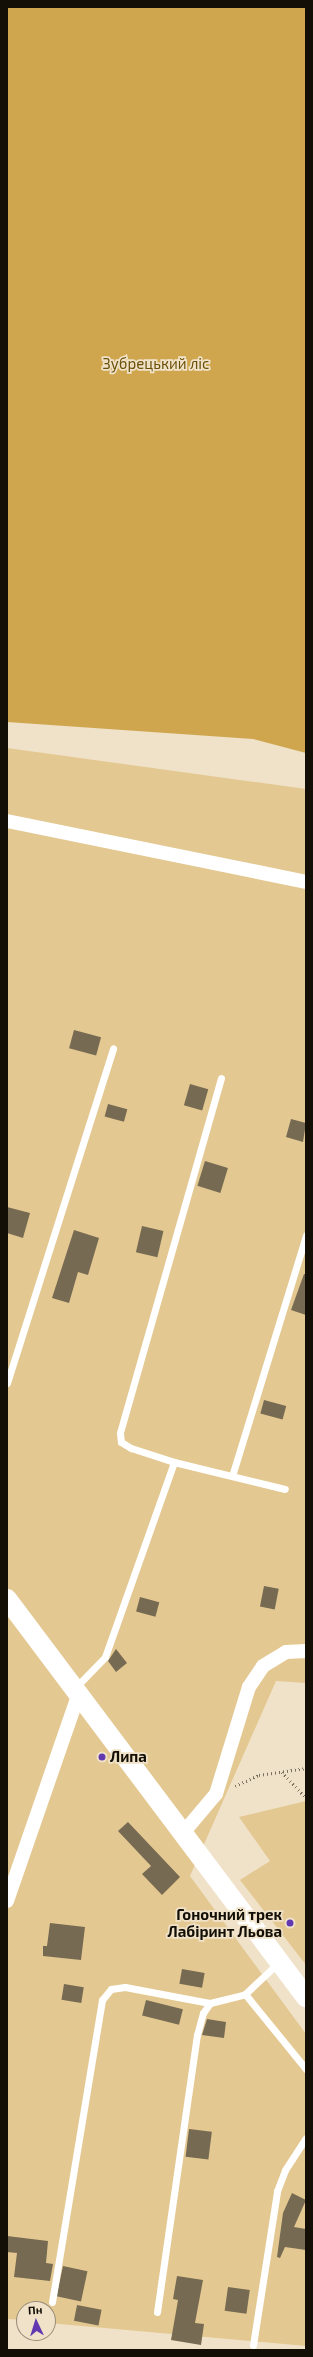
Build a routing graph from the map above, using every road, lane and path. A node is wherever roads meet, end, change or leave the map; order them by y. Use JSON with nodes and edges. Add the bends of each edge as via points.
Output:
{"nodes":[{"id":1,"x":7,"y":821,"type":"edge"},
{"id":2,"x":306,"y":882,"type":"edge"},
{"id":3,"x":113,"y":1048,"type":"dead end"},
{"id":4,"x":221,"y":1078,"type":"dead end"},
{"id":5,"x":306,"y":1235,"type":"edge"},
{"id":6,"x":7,"y":1383,"type":"edge"},
{"id":7,"x":174,"y":1462,"type":"junction"},
{"id":8,"x":232,"y":1476,"type":"junction"},
{"id":9,"x":285,"y":1489,"type":"dead end"},
{"id":10,"x":7,"y":1599,"type":"edge"},
{"id":11,"x":306,"y":1651,"type":"edge"},
{"id":12,"x":77,"y":1691,"type":"junction"},
{"id":13,"x":306,"y":1768,"type":"edge"},
{"id":14,"x":282,"y":1772,"type":"junction"},
{"id":15,"x":216,"y":1794,"type":"junction"},
{"id":16,"x":306,"y":1798,"type":"edge"},
{"id":17,"x":183,"y":1833,"type":"junction"},
{"id":18,"x":7,"y":1901,"type":"edge"},
{"id":19,"x":280,"y":1962,"type":"junction"},
{"id":20,"x":245,"y":1994,"type":"junction"},
{"id":21,"x":306,"y":1997,"type":"edge"},
{"id":22,"x":210,"y":2003,"type":"junction"},
{"id":23,"x":306,"y":2069,"type":"edge"},
{"id":24,"x":306,"y":2138,"type":"edge"},
{"id":25,"x":52,"y":2301,"type":"edge"},
{"id":26,"x":158,"y":2312,"type":"dead end"},
{"id":27,"x":253,"y":2344,"type":"dead end"}],
"edges":[{"from":1,"to":2,"type":"street"},
{"from":3,"to":6,"type":"lane"},
{"from":4,"to":7,"type":"lane","via":[[120,1433],[121,1442],[131,1448]]},
{"from":5,"to":8,"type":"lane"},
{"from":7,"to":8,"type":"lane"},
{"from":7,"to":12,"type":"lane","via":[[105,1657]]},
{"from":8,"to":9,"type":"lane"},
{"from":10,"to":12,"type":"street"},
{"from":11,"to":15,"type":"street","via":[[286,1652],[263,1666],[249,1687]]},
{"from":12,"to":17,"type":"street"},
{"from":12,"to":18,"type":"street"},
{"from":13,"to":14,"type":"path"},
{"from":14,"to":15,"type":"path","via":[[259,1775]]},
{"from":14,"to":16,"type":"path"},
{"from":15,"to":17,"type":"street"},
{"from":17,"to":19,"type":"street"},
{"from":19,"to":20,"type":"lane"},
{"from":19,"to":21,"type":"street"},
{"from":20,"to":22,"type":"lane"},
{"from":20,"to":23,"type":"lane"},
{"from":22,"to":25,"type":"lane","via":[[125,1988],[111,1989],[102,2000]]},
{"from":22,"to":26,"type":"lane","via":[[203,2013],[197,2035]]},
{"from":24,"to":27,"type":"lane","via":[[285,2170],[277,2191]]}]}
